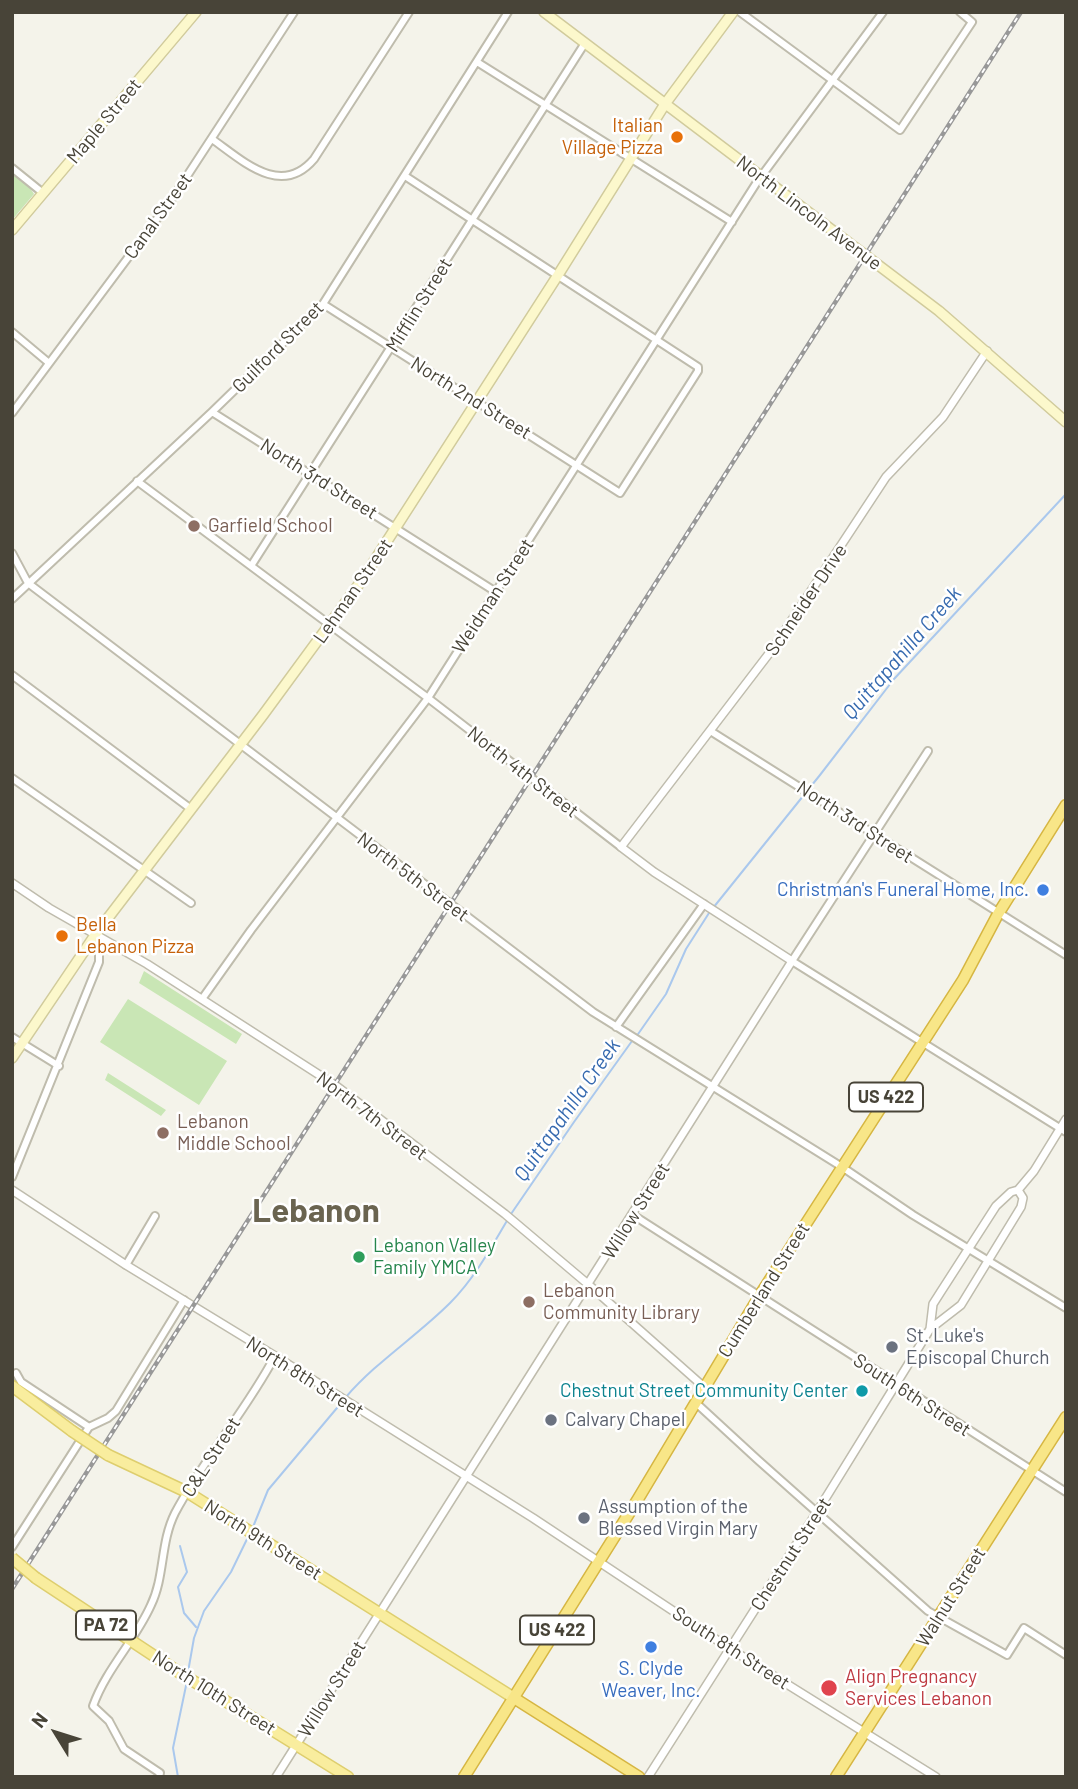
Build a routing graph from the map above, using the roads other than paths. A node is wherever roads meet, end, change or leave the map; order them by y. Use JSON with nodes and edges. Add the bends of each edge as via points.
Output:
{"nodes":[{"id":1,"x":196,"y":12,"type":"edge"},
{"id":2,"x":295,"y":12,"type":"edge"},
{"id":3,"x":409,"y":12,"type":"edge"},
{"id":4,"x":508,"y":12,"type":"edge"},
{"id":5,"x":544,"y":12,"type":"edge"},
{"id":6,"x":733,"y":12,"type":"edge"},
{"id":7,"x":740,"y":12,"type":"edge"},
{"id":8,"x":883,"y":12,"type":"edge"},
{"id":9,"x":960,"y":12,"type":"edge"},
{"id":10,"x":585,"y":43,"type":"junction"},
{"id":11,"x":477,"y":62,"type":"junction"},
{"id":12,"x":833,"y":81,"type":"junction"},
{"id":13,"x":545,"y":104,"type":"junction"},
{"id":14,"x":665,"y":104,"type":"junction"},
{"id":15,"x":212,"y":139,"type":"junction"},
{"id":16,"x":630,"y":158,"type":"junction"},
{"id":17,"x":12,"y":167,"type":"edge"},
{"id":18,"x":405,"y":177,"type":"junction"},
{"id":19,"x":761,"y":177,"type":"junction"},
{"id":20,"x":43,"y":193,"type":"junction"},
{"id":21,"x":473,"y":220,"type":"junction"},
{"id":22,"x":732,"y":222,"type":"junction"},
{"id":23,"x":12,"y":230,"type":"edge"},
{"id":24,"x":558,"y":275,"type":"junction"},
{"id":25,"x":323,"y":304,"type":"junction"},
{"id":26,"x":12,"y":332,"type":"edge"},
{"id":27,"x":657,"y":339,"type":"junction"},
{"id":28,"x":392,"y":348,"type":"junction"},
{"id":29,"x":987,"y":351,"type":"junction"},
{"id":30,"x":49,"y":363,"type":"junction"},
{"id":31,"x":476,"y":401,"type":"junction"},
{"id":32,"x":212,"y":412,"type":"junction"},
{"id":33,"x":12,"y":413,"type":"edge"},
{"id":34,"x":1066,"y":422,"type":"edge"},
{"id":35,"x":577,"y":465,"type":"junction"},
{"id":36,"x":310,"y":474,"type":"junction"},
{"id":37,"x":137,"y":481,"type":"junction"},
{"id":38,"x":396,"y":529,"type":"junction"},
{"id":39,"x":12,"y":553,"type":"edge"},
{"id":40,"x":250,"y":566,"type":"junction"},
{"id":41,"x":27,"y":583,"type":"junction"},
{"id":42,"x":496,"y":592,"type":"junction"},
{"id":43,"x":12,"y":599,"type":"edge"},
{"id":44,"x":330,"y":625,"type":"junction"},
{"id":45,"x":12,"y":675,"type":"edge"},
{"id":46,"x":428,"y":698,"type":"junction"},
{"id":47,"x":712,"y":732,"type":"junction"},
{"id":48,"x":240,"y":745,"type":"junction"},
{"id":49,"x":928,"y":751,"type":"dead end"},
{"id":50,"x":12,"y":778,"type":"edge"},
{"id":51,"x":1066,"y":805,"type":"edge"},
{"id":52,"x":191,"y":809,"type":"junction"},
{"id":53,"x":336,"y":818,"type":"junction"},
{"id":54,"x":876,"y":835,"type":"junction"},
{"id":55,"x":621,"y":847,"type":"junction"},
{"id":56,"x":146,"y":871,"type":"junction"},
{"id":57,"x":12,"y":883,"type":"edge"},
{"id":58,"x":191,"y":903,"type":"dead end"},
{"id":59,"x":709,"y":908,"type":"junction"},
{"id":60,"x":998,"y":914,"type":"junction"},
{"id":61,"x":95,"y":935,"type":"junction"},
{"id":62,"x":1066,"y":955,"type":"edge"},
{"id":63,"x":792,"y":961,"type":"junction"},
{"id":64,"x":202,"y":999,"type":"junction"},
{"id":65,"x":617,"y":1027,"type":"junction"},
{"id":66,"x":12,"y":1037,"type":"edge"},
{"id":67,"x":22,"y":1043,"type":"junction"},
{"id":68,"x":923,"y":1043,"type":"junction"},
{"id":69,"x":12,"y":1058,"type":"edge"},
{"id":70,"x":59,"y":1066,"type":"junction"},
{"id":71,"x":713,"y":1087,"type":"junction"},
{"id":72,"x":1066,"y":1119,"type":"edge"},
{"id":73,"x":1063,"y":1130,"type":"edge"},
{"id":74,"x":842,"y":1167,"type":"junction"},
{"id":75,"x":12,"y":1177,"type":"edge"},
{"id":76,"x":12,"y":1190,"type":"edge"},
{"id":77,"x":1018,"y":1191,"type":"junction"},
{"id":78,"x":633,"y":1215,"type":"junction"},
{"id":79,"x":155,"y":1216,"type":"dead end"},
{"id":80,"x":968,"y":1249,"type":"junction"},
{"id":81,"x":990,"y":1262,"type":"junction"},
{"id":82,"x":126,"y":1265,"type":"junction"},
{"id":83,"x":589,"y":1285,"type":"junction"},
{"id":84,"x":760,"y":1295,"type":"junction"},
{"id":85,"x":184,"y":1300,"type":"junction"},
{"id":86,"x":1066,"y":1308,"type":"edge"},
{"id":87,"x":930,"y":1329,"type":"junction"},
{"id":88,"x":275,"y":1356,"type":"junction"},
{"id":89,"x":16,"y":1373,"type":"dead end"},
{"id":90,"x":896,"y":1383,"type":"junction"},
{"id":91,"x":12,"y":1386,"type":"edge"},
{"id":92,"x":704,"y":1387,"type":"junction"},
{"id":93,"x":695,"y":1402,"type":"junction"},
{"id":94,"x":1066,"y":1417,"type":"edge"},
{"id":95,"x":89,"y":1427,"type":"junction"},
{"id":96,"x":1032,"y":1471,"type":"junction"},
{"id":97,"x":467,"y":1478,"type":"junction"},
{"id":98,"x":187,"y":1492,"type":"junction"},
{"id":99,"x":1066,"y":1492,"type":"edge"},
{"id":100,"x":817,"y":1512,"type":"junction"},
{"id":101,"x":12,"y":1547,"type":"edge"},
{"id":102,"x":12,"y":1558,"type":"edge"},
{"id":103,"x":599,"y":1562,"type":"junction"},
{"id":104,"x":380,"y":1614,"type":"junction"},
{"id":105,"x":940,"y":1616,"type":"junction"},
{"id":106,"x":129,"y":1640,"type":"junction"},
{"id":107,"x":729,"y":1648,"type":"junction"},
{"id":108,"x":1066,"y":1655,"type":"edge"},
{"id":109,"x":514,"y":1698,"type":"junction"},
{"id":110,"x":864,"y":1732,"type":"junction"},
{"id":111,"x":297,"y":1745,"type":"junction"},
{"id":112,"x":159,"y":1777,"type":"edge"},
{"id":113,"x":276,"y":1777,"type":"edge"},
{"id":114,"x":348,"y":1777,"type":"edge"},
{"id":115,"x":464,"y":1777,"type":"edge"},
{"id":116,"x":639,"y":1777,"type":"edge"},
{"id":117,"x":648,"y":1777,"type":"edge"},
{"id":118,"x":836,"y":1777,"type":"edge"},
{"id":119,"x":936,"y":1777,"type":"edge"}],
"edges":[{"from":1,"to":20,"type":"main road","name":"Maple Street"},
{"from":2,"to":15,"type":"street","name":"Canal Street"},
{"from":3,"to":15,"type":"street","via":[[305,169],[282,176],[262,173]]},
{"from":4,"to":11,"type":"street","name":"Guilford Street"},
{"from":5,"to":10,"type":"main road","name":"North Lincoln Avenue"},
{"from":6,"to":14,"type":"main road","name":"Lehman Street"},
{"from":7,"to":12,"type":"street"},
{"from":8,"to":12,"type":"street","name":"Weidman Street"},
{"from":9,"to":12,"type":"street","via":[[972,22],[900,130]]},
{"from":10,"to":13,"type":"street","name":"Mifflin Street"},
{"from":10,"to":14,"type":"main road","name":"North Lincoln Avenue"},
{"from":11,"to":13,"type":"street"},
{"from":11,"to":18,"type":"street","name":"Guilford Street"},
{"from":12,"to":19,"type":"street","name":"Weidman Street"},
{"from":13,"to":16,"type":"street"},
{"from":13,"to":21,"type":"street","name":"Mifflin Street"},
{"from":14,"to":16,"type":"main road","name":"Lehman Street"},
{"from":14,"to":19,"type":"main road","name":"North Lincoln Avenue"},
{"from":15,"to":30,"type":"street","name":"Canal Street"},
{"from":16,"to":22,"type":"street"},
{"from":16,"to":24,"type":"main road","name":"Lehman Street"},
{"from":17,"to":20,"type":"street"},
{"from":18,"to":21,"type":"street"},
{"from":18,"to":25,"type":"street","name":"Guilford Street"},
{"from":19,"to":22,"type":"street","name":"Weidman Street"},
{"from":19,"to":29,"type":"main road","name":"North Lincoln Avenue"},
{"from":20,"to":23,"type":"main road","name":"Maple Street"},
{"from":21,"to":24,"type":"street"},
{"from":21,"to":28,"type":"street","name":"Mifflin Street"},
{"from":22,"to":27,"type":"street","name":"Weidman Street"},
{"from":24,"to":27,"type":"street"},
{"from":24,"to":31,"type":"main road","name":"Lehman Street"},
{"from":25,"to":28,"type":"street","name":"North 2nd Street"},
{"from":25,"to":32,"type":"street","name":"Guilford Street"},
{"from":26,"to":30,"type":"street"},
{"from":27,"to":35,"type":"street","name":"Weidman Street"},
{"from":27,"to":35,"type":"street","name":"North 2nd Street","via":[[698,371],[620,493]]},
{"from":28,"to":31,"type":"street","name":"North 2nd Street"},
{"from":28,"to":36,"type":"street","name":"Mifflin Street"},
{"from":29,"to":34,"type":"main road","name":"North Lincoln Avenue"},
{"from":29,"to":47,"type":"street","name":"Schneider Drive","via":[[943,416],[886,477],[788,627]]},
{"from":30,"to":33,"type":"street","name":"Canal Street"},
{"from":31,"to":35,"type":"street","name":"North 2nd Street"},
{"from":31,"to":38,"type":"main road","name":"Lehman Street"},
{"from":32,"to":36,"type":"street","name":"North 3rd Street"},
{"from":32,"to":37,"type":"street","name":"Guilford Street"},
{"from":35,"to":42,"type":"street","name":"Weidman Street"},
{"from":36,"to":38,"type":"street","name":"North 3rd Street"},
{"from":36,"to":40,"type":"street","name":"Mifflin Street"},
{"from":37,"to":40,"type":"street","name":"North 4th Street"},
{"from":37,"to":41,"type":"street","name":"Guilford Street"},
{"from":38,"to":42,"type":"street","name":"North 3rd Street"},
{"from":38,"to":44,"type":"main road","name":"Lehman Street"},
{"from":39,"to":41,"type":"street","name":"North 5th Street"},
{"from":40,"to":44,"type":"street","name":"North 4th Street"},
{"from":41,"to":43,"type":"street","name":"Guilford Street"},
{"from":41,"to":48,"type":"street","name":"North 5th Street"},
{"from":42,"to":46,"type":"street","name":"Weidman Street"},
{"from":44,"to":46,"type":"street","name":"North 4th Street"},
{"from":44,"to":48,"type":"main road","name":"Lehman Street"},
{"from":45,"to":52,"type":"street"},
{"from":46,"to":53,"type":"street","name":"Weidman Street"},
{"from":46,"to":55,"type":"street","name":"North 4th Street"},
{"from":47,"to":54,"type":"street","name":"North 3rd Street"},
{"from":47,"to":55,"type":"street","name":"Schneider Drive"},
{"from":48,"to":52,"type":"main road","name":"Lehman Street"},
{"from":48,"to":53,"type":"street","name":"North 5th Street"},
{"from":49,"to":54,"type":"street","name":"Willow Street"},
{"from":50,"to":56,"type":"street"},
{"from":51,"to":60,"type":"highway","name":"Cumberland Street","number":"US 422"},
{"from":52,"to":56,"type":"main road","name":"Lehman Street"},
{"from":53,"to":64,"type":"street","name":"Weidman Street"},
{"from":53,"to":65,"type":"street","name":"North 5th Street"},
{"from":54,"to":60,"type":"street","name":"North 3rd Street"},
{"from":54,"to":63,"type":"street","name":"Willow Street"},
{"from":55,"to":59,"type":"street","name":"North 4th Street"},
{"from":56,"to":58,"type":"street"},
{"from":56,"to":61,"type":"main road","name":"Lehman Street"},
{"from":57,"to":61,"type":"street","name":"North 7th Street"},
{"from":59,"to":63,"type":"street","name":"North 4th Street"},
{"from":59,"to":65,"type":"street"},
{"from":60,"to":62,"type":"street","name":"North 3rd Street"},
{"from":60,"to":68,"type":"highway","name":"Cumberland Street","number":"US 422"},
{"from":61,"to":64,"type":"street","name":"North 7th Street"},
{"from":61,"to":67,"type":"main road","name":"Lehman Street"},
{"from":61,"to":70,"type":"street","via":[[99,962]]},
{"from":63,"to":68,"type":"street","name":"North 4th Street"},
{"from":63,"to":71,"type":"street","name":"Willow Street"},
{"from":64,"to":83,"type":"street","name":"North 7th Street","via":[[335,1085],[505,1214]]},
{"from":65,"to":71,"type":"street","name":"North 5th Street"},
{"from":66,"to":67,"type":"street"},
{"from":67,"to":69,"type":"main road","name":"Lehman Street"},
{"from":67,"to":70,"type":"street"},
{"from":68,"to":73,"type":"street","name":"North 4th Street"},
{"from":68,"to":74,"type":"highway","name":"Cumberland Street","number":"US 422"},
{"from":70,"to":75,"type":"street"},
{"from":71,"to":74,"type":"street","name":"North 5th Street"},
{"from":71,"to":78,"type":"street","name":"Willow Street"},
{"from":72,"to":73,"type":"street","name":"Chestnut Street"},
{"from":73,"to":77,"type":"street","name":"Chestnut Street"},
{"from":74,"to":80,"type":"street","name":"North 5th Street"},
{"from":74,"to":84,"type":"highway","name":"Cumberland Street","number":"US 422"},
{"from":76,"to":82,"type":"street","name":"North 8th Street"},
{"from":77,"to":80,"type":"street","name":"Chestnut Street","via":[[996,1206]]},
{"from":77,"to":81,"type":"street","name":"Chestnut Street","via":[[1023,1198],[1021,1207]]},
{"from":78,"to":83,"type":"street","name":"Willow Street"},
{"from":78,"to":84,"type":"street","name":"South 6th Street"},
{"from":79,"to":82,"type":"street"},
{"from":80,"to":81,"type":"street","name":"North 5th Street"},
{"from":80,"to":87,"type":"street","name":"Chestnut Street","via":[[933,1304]]},
{"from":81,"to":86,"type":"street","name":"North 5th Street"},
{"from":81,"to":87,"type":"street","name":"Chestnut Street","via":[[961,1305]]},
{"from":82,"to":85,"type":"street","name":"North 8th Street"},
{"from":83,"to":92,"type":"street","name":"North 7th Street"},
{"from":83,"to":97,"type":"street","name":"Willow Street"},
{"from":84,"to":90,"type":"street","name":"South 6th Street"},
{"from":84,"to":92,"type":"highway","name":"Cumberland Street","number":"US 422"},
{"from":85,"to":88,"type":"street","name":"North 8th Street"},
{"from":85,"to":95,"type":"street","via":[[116,1411]]},
{"from":87,"to":90,"type":"street","name":"Chestnut Street"},
{"from":88,"to":97,"type":"street","name":"North 8th Street"},
{"from":88,"to":98,"type":"street","name":"C&L Street"},
{"from":89,"to":95,"type":"street","via":[[21,1382]]},
{"from":90,"to":96,"type":"street","name":"South 6th Street"},
{"from":90,"to":100,"type":"street","name":"Chestnut Street"},
{"from":91,"to":98,"type":"main road","name":"North 9th Street","bridge":true,"via":[[108,1455]]},
{"from":92,"to":93,"type":"highway","name":"Cumberland Street","number":"US 422"},
{"from":93,"to":100,"type":"street"},
{"from":93,"to":103,"type":"highway","name":"Cumberland Street","number":"US 422"},
{"from":94,"to":96,"type":"highway","name":"Walnut Street"},
{"from":95,"to":101,"type":"street"},
{"from":96,"to":99,"type":"street","name":"South 6th Street"},
{"from":96,"to":105,"type":"highway","name":"Walnut Street"},
{"from":97,"to":103,"type":"street","name":"North 8th Street"},
{"from":97,"to":104,"type":"street","name":"Willow Street"},
{"from":98,"to":104,"type":"main road","name":"North 9th Street"},
{"from":98,"to":106,"type":"street","name":"C&L Street","via":[[167,1530],[153,1603]]},
{"from":100,"to":105,"type":"street","via":[[928,1611]]},
{"from":100,"to":107,"type":"street","name":"Chestnut Street"},
{"from":102,"to":106,"type":"main road","name":"North 10th Street","number":"PA 72","bridge":true},
{"from":103,"to":107,"type":"street","name":"South 8th Street"},
{"from":103,"to":109,"type":"highway","name":"Cumberland Street","number":"US 422"},
{"from":104,"to":109,"type":"main road","name":"North 9th Street"},
{"from":104,"to":111,"type":"street","name":"Willow Street"},
{"from":105,"to":108,"type":"street","via":[[1007,1655],[1024,1628]]},
{"from":105,"to":110,"type":"highway","name":"Walnut Street"},
{"from":106,"to":111,"type":"main road","name":"North 10th Street","number":"PA 72"},
{"from":106,"to":112,"type":"street","name":"C&L Street","via":[[93,1706],[109,1721],[124,1749],[160,1773]]},
{"from":107,"to":110,"type":"street","name":"South 8th Street"},
{"from":107,"to":117,"type":"street","name":"Chestnut Street"},
{"from":109,"to":115,"type":"highway","name":"Cumberland Street","number":"US 422"},
{"from":109,"to":116,"type":"highway"},
{"from":110,"to":118,"type":"highway","name":"Walnut Street"},
{"from":110,"to":119,"type":"street","name":"South 8th Street"},
{"from":111,"to":113,"type":"street","name":"Willow Street"},
{"from":111,"to":114,"type":"main road","name":"North 10th Street","number":"PA 72"}]}
